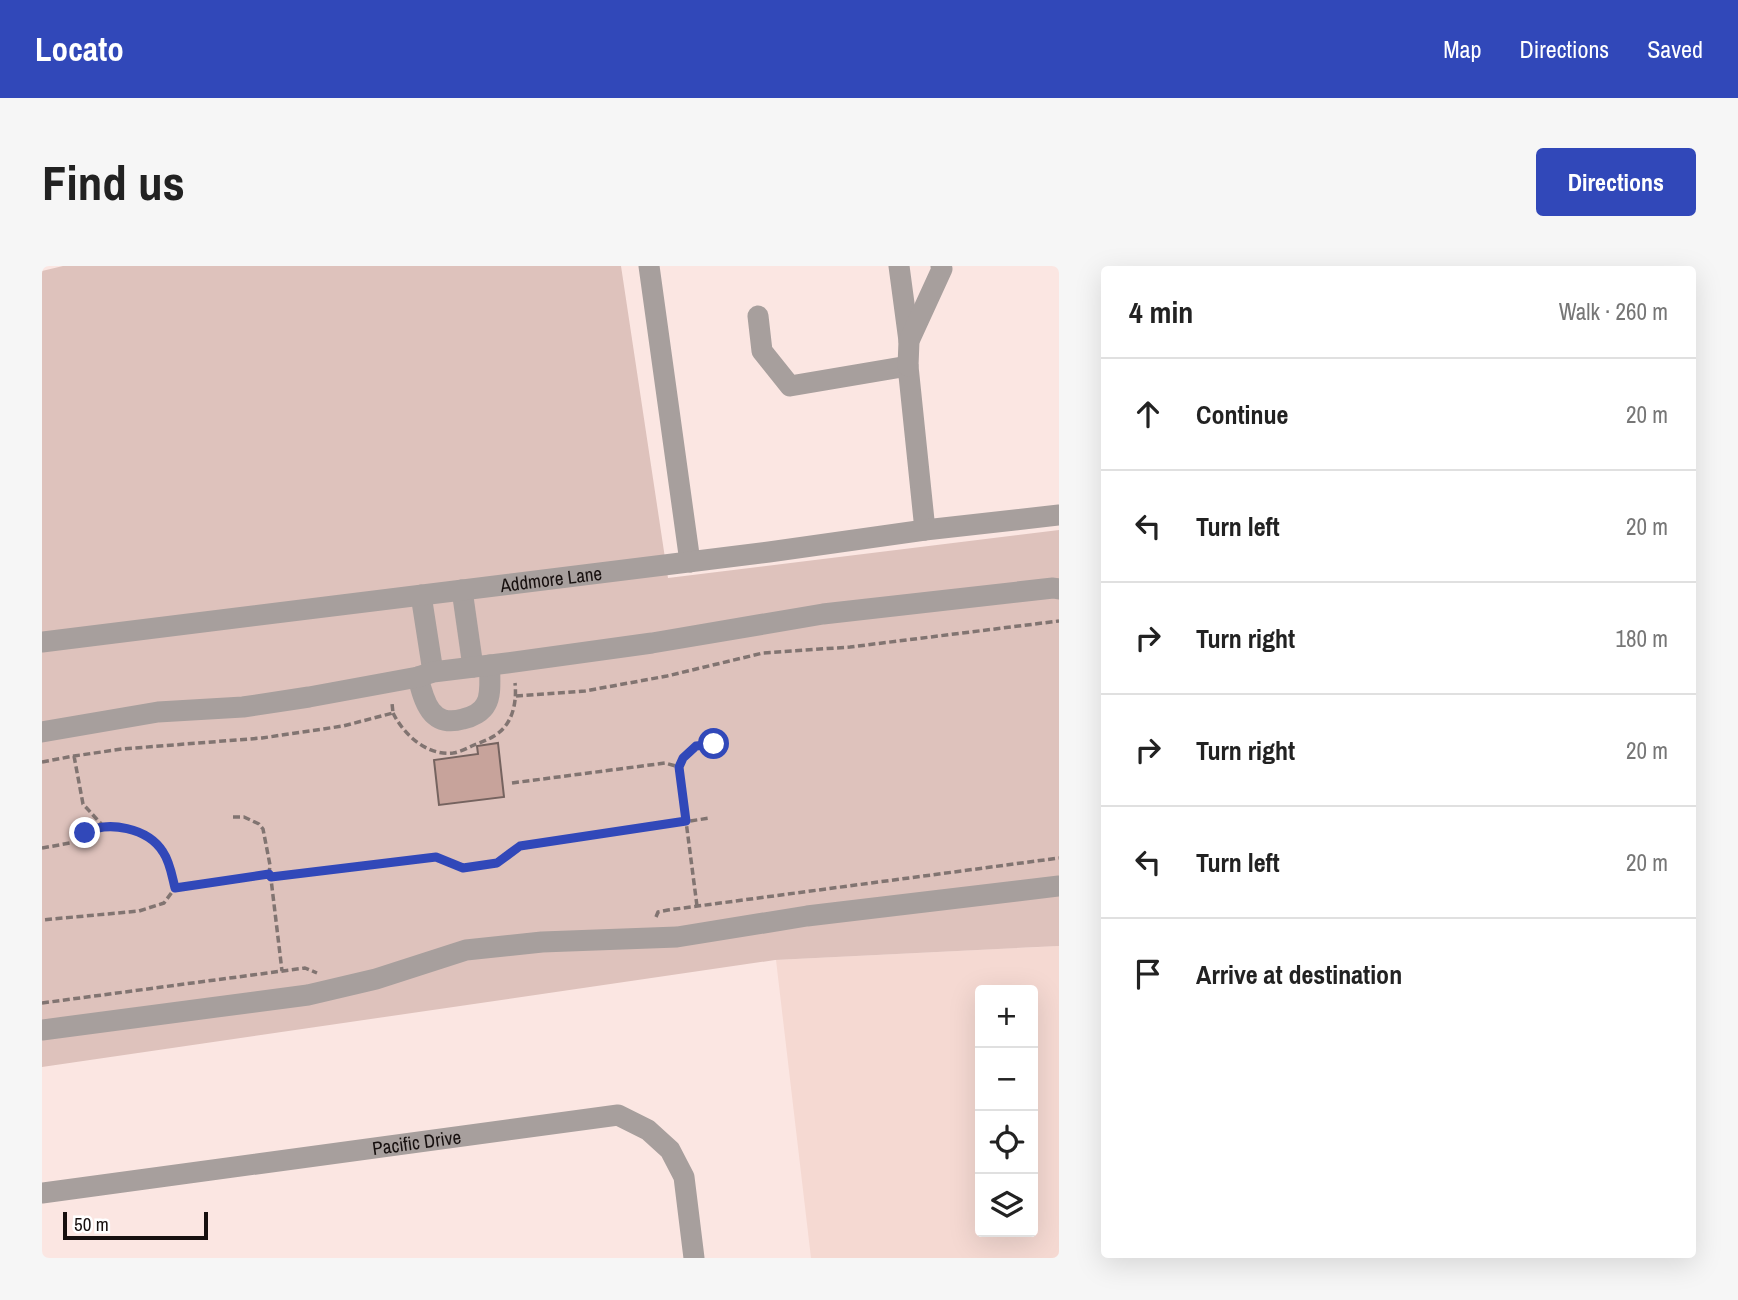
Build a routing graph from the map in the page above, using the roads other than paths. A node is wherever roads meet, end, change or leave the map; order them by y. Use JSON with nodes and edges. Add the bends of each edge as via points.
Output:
{"nodes":[{"id":1,"x":649,"y":266,"type":"edge"},
{"id":2,"x":899,"y":266,"type":"edge"},
{"id":3,"x":941,"y":266,"type":"edge"},
{"id":4,"x":758,"y":316,"type":"dead end"},
{"id":5,"x":909,"y":341,"type":"junction"},
{"id":6,"x":908,"y":366,"type":"junction"},
{"id":7,"x":1059,"y":515,"type":"edge"},
{"id":8,"x":925,"y":530,"type":"junction"},
{"id":9,"x":690,"y":562,"type":"junction"},
{"id":10,"x":1059,"y":589,"type":"edge"},
{"id":11,"x":462,"y":590,"type":"junction"},
{"id":12,"x":421,"y":595,"type":"junction"},
{"id":13,"x":42,"y":642,"type":"edge"},
{"id":14,"x":481,"y":666,"type":"junction"},
{"id":15,"x":425,"y":675,"type":"junction"},
{"id":16,"x":42,"y":732,"type":"edge"},
{"id":17,"x":1059,"y":886,"type":"edge"},
{"id":18,"x":42,"y":1030,"type":"edge"},
{"id":19,"x":42,"y":1193,"type":"edge"},
{"id":20,"x":694,"y":1258,"type":"edge"}],
"edges":[{"from":1,"to":9,"type":"street"},
{"from":2,"to":5,"type":"street"},
{"from":3,"to":5,"type":"street"},
{"from":4,"to":6,"type":"street","via":[[762,351],[790,386]]},
{"from":5,"to":6,"type":"street"},
{"from":6,"to":8,"type":"street"},
{"from":7,"to":8,"type":"street","name":"Addmore Lane"},
{"from":8,"to":9,"type":"street","name":"Addmore Lane"},
{"from":9,"to":11,"type":"street","name":"Addmore Lane"},
{"from":10,"to":14,"type":"street","via":[[823,614]]},
{"from":11,"to":12,"type":"street","name":"Addmore Lane"},
{"from":11,"to":14,"type":"street"},
{"from":12,"to":13,"type":"street","name":"Addmore Lane"},
{"from":12,"to":15,"type":"street"},
{"from":14,"to":15,"type":"street"},
{"from":14,"to":15,"type":"street","via":[[489,693],[486,704],[474,716],[459,720],[435,716],[424,702]]},
{"from":15,"to":16,"type":"street","via":[[243,707],[158,712]]},
{"from":17,"to":18,"type":"street","via":[[807,916],[677,937],[466,950],[308,995]]},
{"from":19,"to":20,"type":"street","name":"Pacific Drive","via":[[618,1115],[648,1129],[670,1150],[680,1168]]}]}
